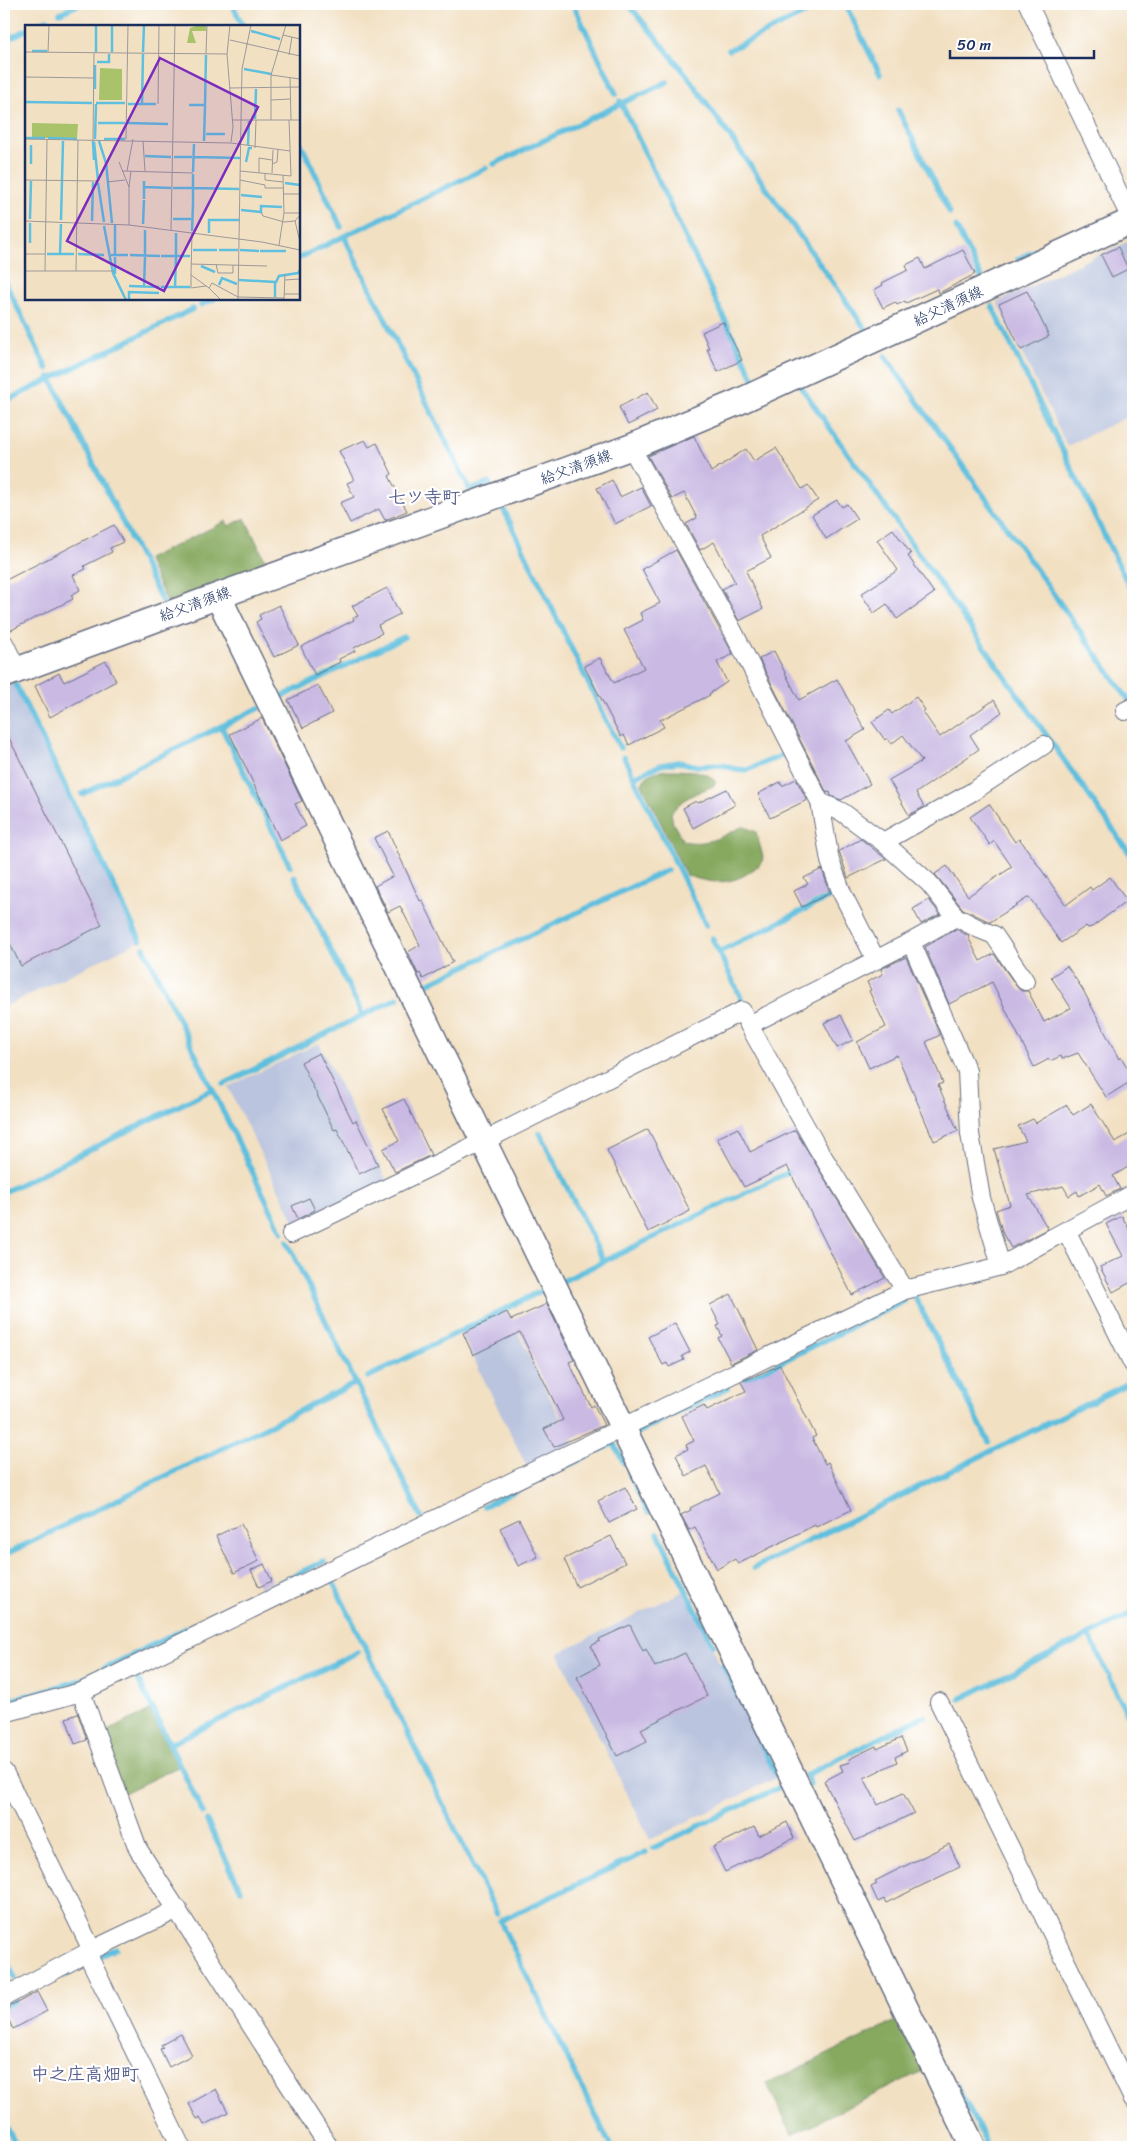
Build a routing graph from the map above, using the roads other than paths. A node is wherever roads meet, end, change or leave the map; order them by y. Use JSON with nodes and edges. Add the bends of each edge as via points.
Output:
{"nodes":[{"id":1,"x":1028,"y":4,"type":"edge"},
{"id":2,"x":1133,"y":221,"type":"edge"},
{"id":3,"x":631,"y":447,"type":"junction"},
{"id":4,"x":218,"y":596,"type":"junction"},
{"id":5,"x":4,"y":643,"type":"edge"},
{"id":6,"x":10,"y":673,"type":"edge"},
{"id":7,"x":1044,"y":745,"type":"dead end"},
{"id":8,"x":820,"y":802,"type":"junction"},
{"id":9,"x":883,"y":842,"type":"junction"},
{"id":10,"x":956,"y":917,"type":"junction"},
{"id":11,"x":911,"y":942,"type":"junction"},
{"id":12,"x":876,"y":960,"type":"junction"},
{"id":13,"x":1025,"y":981,"type":"dead end"},
{"id":14,"x":749,"y":1025,"type":"junction"},
{"id":15,"x":482,"y":1142,"type":"junction"},
{"id":16,"x":1133,"y":1194,"type":"edge"},
{"id":17,"x":1067,"y":1232,"type":"junction"},
{"id":18,"x":291,"y":1234,"type":"dead end"},
{"id":19,"x":1001,"y":1266,"type":"junction"},
{"id":20,"x":905,"y":1290,"type":"junction"},
{"id":21,"x":1133,"y":1364,"type":"edge"},
{"id":22,"x":622,"y":1427,"type":"junction"},
{"id":23,"x":81,"y":1692,"type":"junction"},
{"id":24,"x":939,"y":1702,"type":"dead end"},
{"id":25,"x":4,"y":1713,"type":"edge"},
{"id":26,"x":4,"y":1772,"type":"edge"},
{"id":27,"x":178,"y":1909,"type":"junction"},
{"id":28,"x":90,"y":1952,"type":"junction"},
{"id":29,"x":4,"y":1997,"type":"edge"},
{"id":30,"x":1133,"y":2098,"type":"edge"},
{"id":31,"x":181,"y":2147,"type":"edge"},
{"id":32,"x":329,"y":2147,"type":"edge"},
{"id":33,"x":973,"y":2147,"type":"edge"}],
"edges":[{"from":1,"to":2,"type":"street"},
{"from":2,"to":3,"type":"street","name":"給父清須線","via":[[736,403]]},
{"from":3,"to":4,"type":"street","name":"給父清須線"},
{"from":3,"to":8,"type":"street","via":[[733,630]]},
{"from":4,"to":6,"type":"street","name":"給父清須線"},
{"from":4,"to":15,"type":"street"},
{"from":5,"to":6,"type":"street"},
{"from":7,"to":9,"type":"street","via":[[972,792]]},
{"from":8,"to":9,"type":"street","via":[[842,812]]},
{"from":8,"to":12,"type":"street","via":[[830,861],[842,894]]},
{"from":9,"to":10,"type":"street","via":[[929,883]]},
{"from":10,"to":11,"type":"street"},
{"from":10,"to":13,"type":"street","via":[[994,935]]},
{"from":11,"to":12,"type":"street"},
{"from":11,"to":19,"type":"street","via":[[967,1071],[970,1134],[981,1198]]},
{"from":12,"to":14,"type":"street"},
{"from":14,"to":15,"type":"street","via":[[742,1011]]},
{"from":14,"to":20,"type":"street","via":[[817,1147]]},
{"from":15,"to":18,"type":"street"},
{"from":15,"to":22,"type":"street"},
{"from":16,"to":17,"type":"street"},
{"from":17,"to":19,"type":"street"},
{"from":17,"to":21,"type":"street"},
{"from":19,"to":20,"type":"street"},
{"from":20,"to":22,"type":"street"},
{"from":22,"to":23,"type":"street"},
{"from":22,"to":33,"type":"street"},
{"from":23,"to":25,"type":"street"},
{"from":23,"to":27,"type":"street","via":[[138,1849]]},
{"from":24,"to":30,"type":"street"},
{"from":26,"to":28,"type":"street"},
{"from":27,"to":28,"type":"street"},
{"from":27,"to":32,"type":"street"},
{"from":28,"to":29,"type":"street"},
{"from":28,"to":31,"type":"street"}]}
